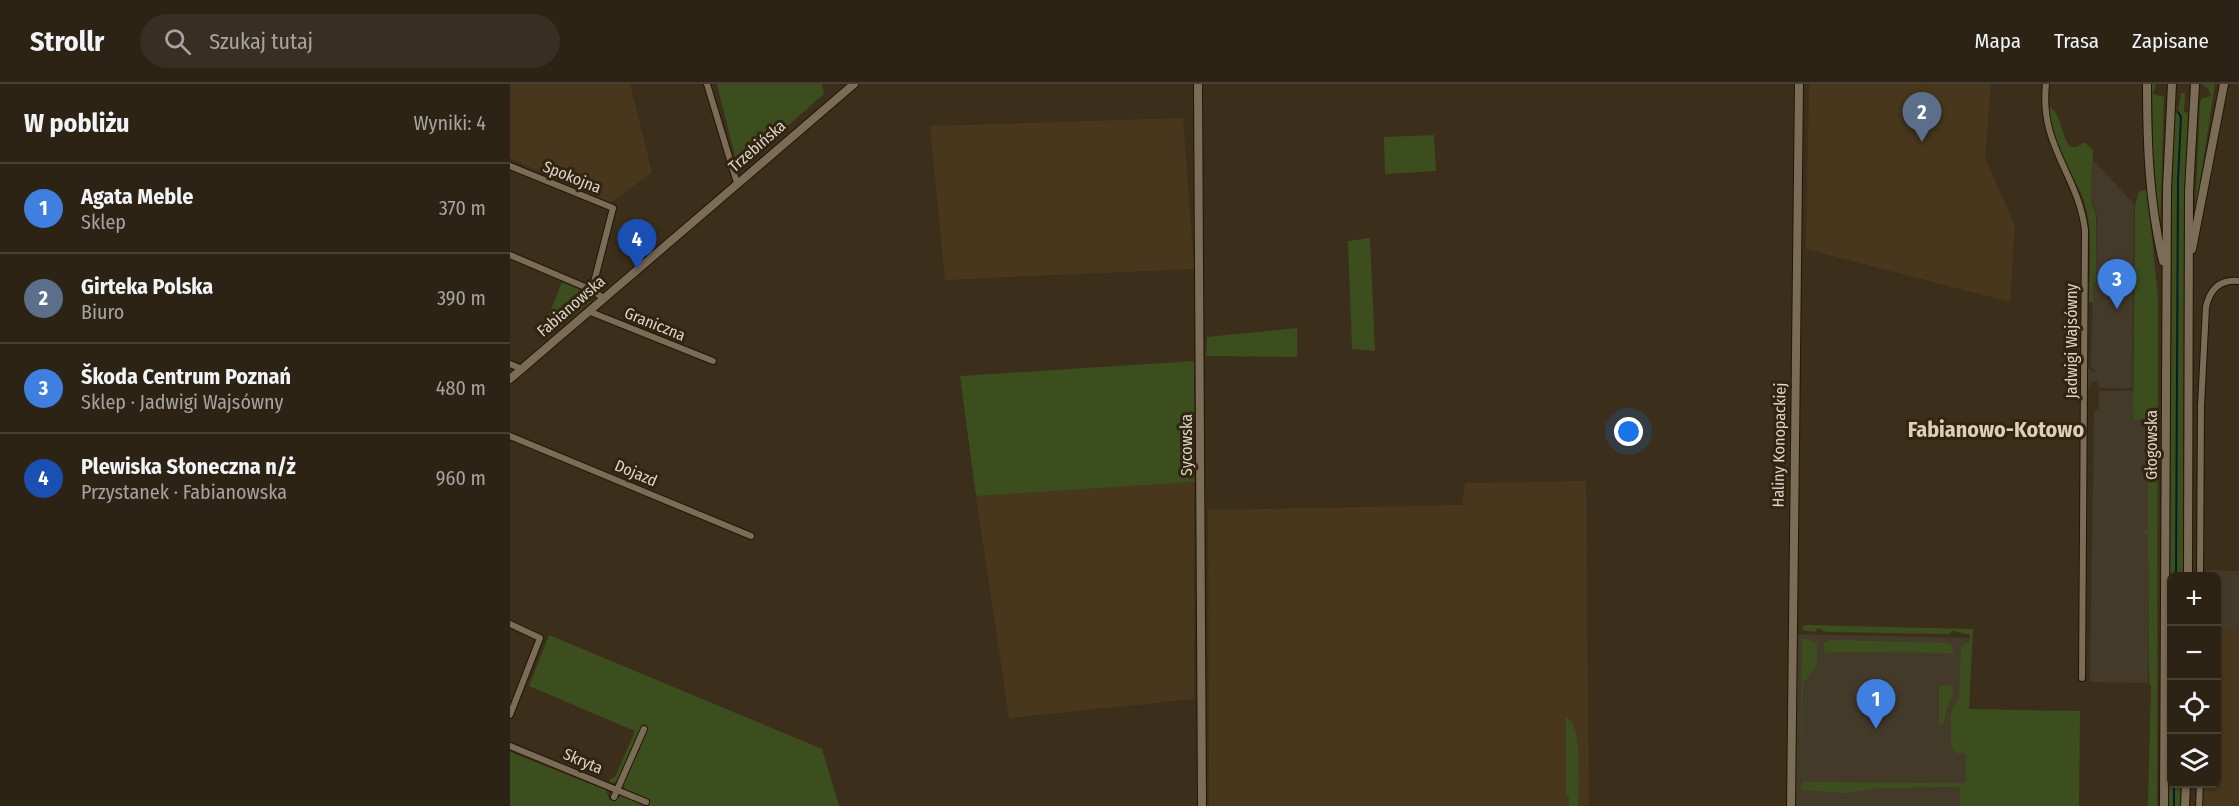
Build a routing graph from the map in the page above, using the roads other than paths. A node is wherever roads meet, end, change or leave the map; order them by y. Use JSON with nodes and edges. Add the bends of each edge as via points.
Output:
{"nodes":[{"id":1,"x":706,"y":84,"type":"edge"},
{"id":2,"x":854,"y":84,"type":"edge"},
{"id":3,"x":1198,"y":84,"type":"edge"},
{"id":4,"x":1799,"y":84,"type":"edge"},
{"id":5,"x":2046,"y":84,"type":"edge"},
{"id":6,"x":2147,"y":84,"type":"edge"},
{"id":7,"x":2172,"y":84,"type":"edge"},
{"id":8,"x":2194,"y":84,"type":"edge"},
{"id":9,"x":2224,"y":84,"type":"edge"},
{"id":10,"x":510,"y":166,"type":"edge"},
{"id":11,"x":737,"y":183,"type":"junction"},
{"id":12,"x":680,"y":232,"type":"joint"},
{"id":13,"x":510,"y":255,"type":"edge"},
{"id":14,"x":2189,"y":270,"type":"junction"},
{"id":15,"x":2167,"y":279,"type":"junction"},
{"id":16,"x":2239,"y":281,"type":"edge"},
{"id":17,"x":592,"y":290,"type":"junction"},
{"id":18,"x":603,"y":298,"type":"junction"},
{"id":19,"x":588,"y":311,"type":"junction"},
{"id":20,"x":713,"y":361,"type":"dead end"},
{"id":21,"x":510,"y":364,"type":"edge"},
{"id":22,"x":522,"y":369,"type":"junction"},
{"id":23,"x":510,"y":379,"type":"edge"},
{"id":24,"x":510,"y":435,"type":"edge"},
{"id":25,"x":751,"y":536,"type":"dead end"},
{"id":26,"x":2188,"y":572,"type":"edge"},
{"id":27,"x":2200,"y":572,"type":"edge"},
{"id":28,"x":510,"y":624,"type":"edge"},
{"id":29,"x":2082,"y":678,"type":"dead end"},
{"id":30,"x":510,"y":715,"type":"edge"},
{"id":31,"x":644,"y":729,"type":"dead end"},
{"id":32,"x":510,"y":746,"type":"edge"},
{"id":33,"x":2186,"y":788,"type":"edge"},
{"id":34,"x":2200,"y":788,"type":"edge"},
{"id":35,"x":618,"y":790,"type":"junction"},
{"id":36,"x":614,"y":798,"type":"dead end"},
{"id":37,"x":646,"y":802,"type":"dead end"},
{"id":38,"x":1202,"y":806,"type":"edge"},
{"id":39,"x":1791,"y":806,"type":"edge"},
{"id":40,"x":2164,"y":806,"type":"edge"},
{"id":41,"x":2185,"y":806,"type":"edge"},
{"id":42,"x":2199,"y":806,"type":"edge"}],
"edges":[{"from":1,"to":11,"type":"street"},
{"from":2,"to":11,"type":"street","name":"Trzebińska"},
{"from":3,"to":38,"type":"street","name":"Sycowska"},
{"from":4,"to":39,"type":"street","name":"Haliny Konopackiej"},
{"from":5,"to":29,"type":"street","name":"Jadwigi Wajsówny","via":[[2049,133],[2078,196],[2085,230]]},
{"from":6,"to":15,"type":"street","via":[[2150,180]]},
{"from":7,"to":15,"type":"street","name":"Głogowska"},
{"from":8,"to":14,"type":"street"},
{"from":9,"to":14,"type":"street"},
{"from":10,"to":17,"type":"street","name":"Spokojna","via":[[613,208]]},
{"from":11,"to":12,"type":"street","name":"Trzebińska"},
{"from":12,"to":18,"type":"street","name":"Fabianowska"},
{"from":13,"to":17,"type":"street"},
{"from":14,"to":26,"type":"street"},
{"from":15,"to":40,"type":"street","name":"Głogowska"},
{"from":16,"to":27,"type":"street","via":[[2222,283],[2210,294],[2205,312]]},
{"from":17,"to":18,"type":"street"},
{"from":18,"to":19,"type":"street","name":"Fabianowska"},
{"from":19,"to":20,"type":"street","name":"Graniczna"},
{"from":19,"to":22,"type":"street","name":"Fabianowska"},
{"from":21,"to":22,"type":"street"},
{"from":22,"to":23,"type":"street","name":"Fabianowska"},
{"from":24,"to":25,"type":"street","name":"Dojazd"},
{"from":28,"to":30,"type":"street","via":[[540,638]]},
{"from":31,"to":35,"type":"street"},
{"from":32,"to":35,"type":"street","name":"Skryta"},
{"from":33,"to":41,"type":"street"},
{"from":34,"to":42,"type":"street"},
{"from":35,"to":36,"type":"street"},
{"from":35,"to":37,"type":"street","name":"Skryta"}]}
